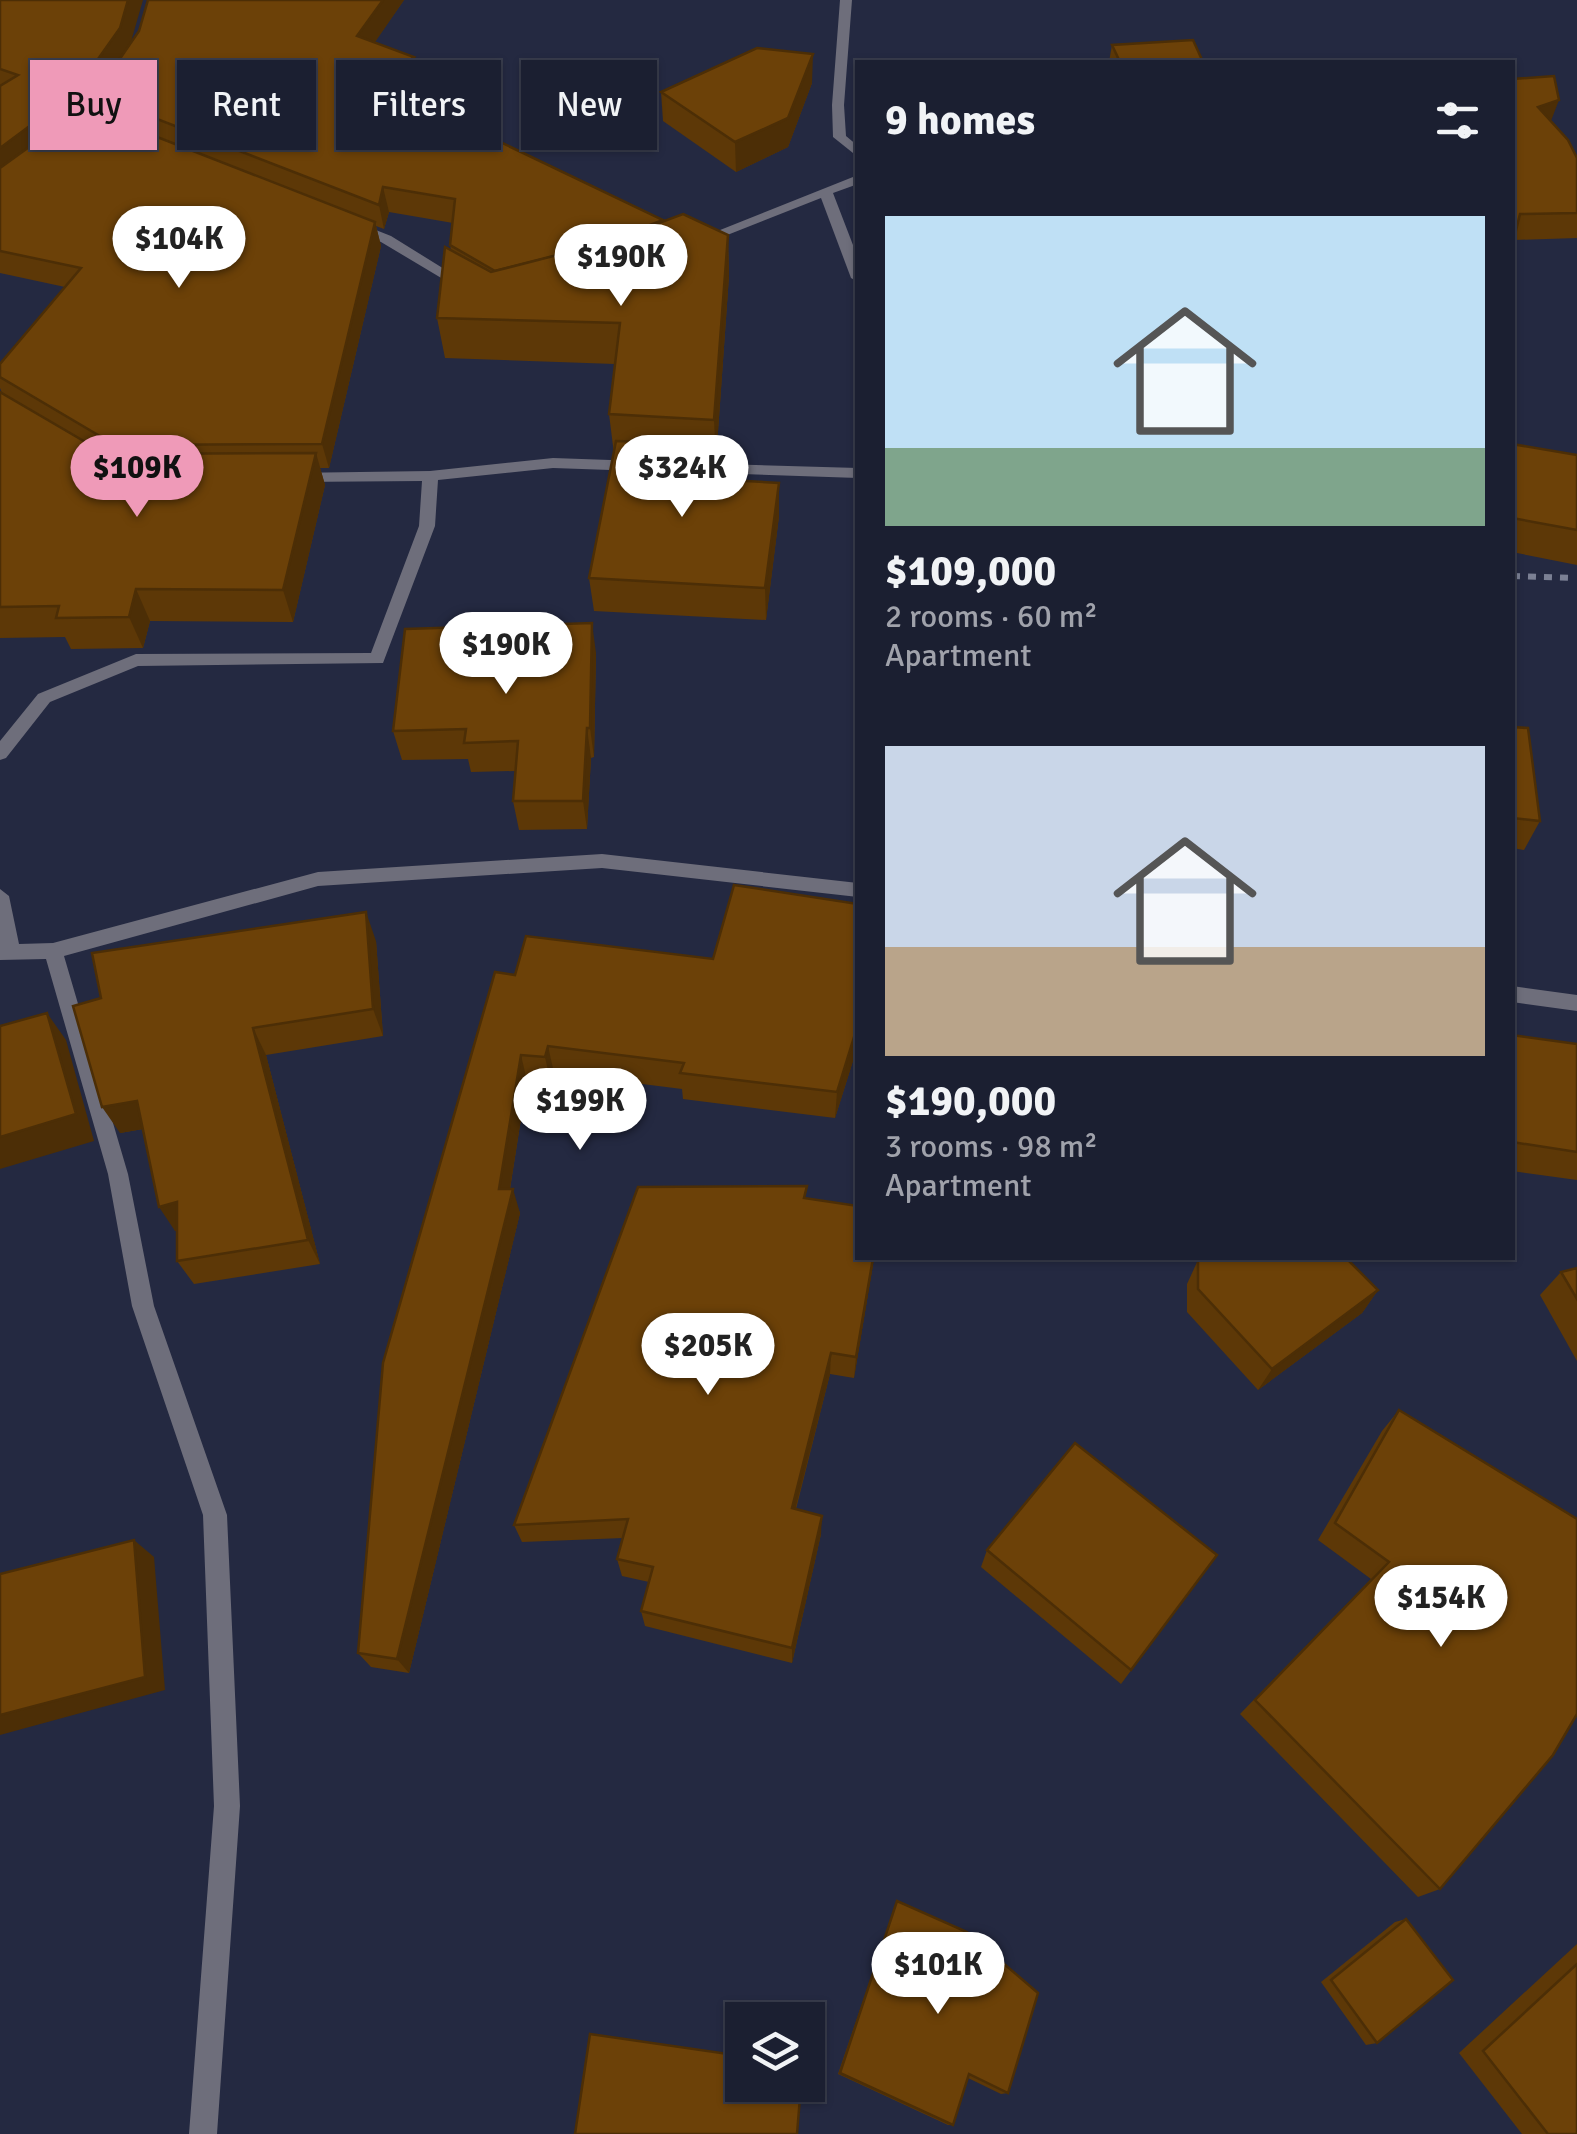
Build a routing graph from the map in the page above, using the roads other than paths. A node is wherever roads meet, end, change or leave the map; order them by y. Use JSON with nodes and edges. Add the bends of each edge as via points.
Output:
{"nodes":[{"id":1,"x":846,"y":0,"type":"edge"},
{"id":2,"x":855,"y":150,"type":"edge"},
{"id":3,"x":855,"y":180,"type":"edge"},
{"id":4,"x":826,"y":192,"type":"junction"},
{"id":5,"x":337,"y":218,"type":"edge"},
{"id":6,"x":679,"y":248,"type":"edge"},
{"id":7,"x":855,"y":270,"type":"edge"},
{"id":8,"x":484,"y":297,"type":"edge"},
{"id":9,"x":648,"y":466,"type":"edge"},
{"id":10,"x":667,"y":467,"type":"edge"},
{"id":11,"x":855,"y":473,"type":"edge"},
{"id":12,"x":430,"y":476,"type":"junction"},
{"id":13,"x":272,"y":477,"type":"edge"},
{"id":14,"x":0,"y":754,"type":"edge"},
{"id":15,"x":855,"y":890,"type":"edge"},
{"id":16,"x":0,"y":896,"type":"edge"},
{"id":17,"x":53,"y":951,"type":"junction"},
{"id":18,"x":6,"y":952,"type":"edge"},
{"id":19,"x":1515,"y":994,"type":"edge"},
{"id":20,"x":1577,"y":1003,"type":"edge"},
{"id":21,"x":203,"y":2134,"type":"edge"}],
"edges":[{"from":1,"to":2,"type":"street","via":[[838,105],[840,137]]},
{"from":3,"to":4,"type":"street"},
{"from":4,"to":6,"type":"street"},
{"from":4,"to":7,"type":"street"},
{"from":5,"to":8,"type":"street"},
{"from":9,"to":12,"type":"street","via":[[553,463]]},
{"from":10,"to":11,"type":"street"},
{"from":12,"to":13,"type":"street"},
{"from":12,"to":14,"type":"street","via":[[427,526],[377,658],[136,660],[44,698]]},
{"from":15,"to":17,"type":"street","via":[[602,861],[318,879]]},
{"from":16,"to":18,"type":"street"},
{"from":17,"to":18,"type":"street"},
{"from":17,"to":21,"type":"street","via":[[118,1174],[143,1306],[215,1515],[226,1806]]},
{"from":19,"to":20,"type":"street"}]}
